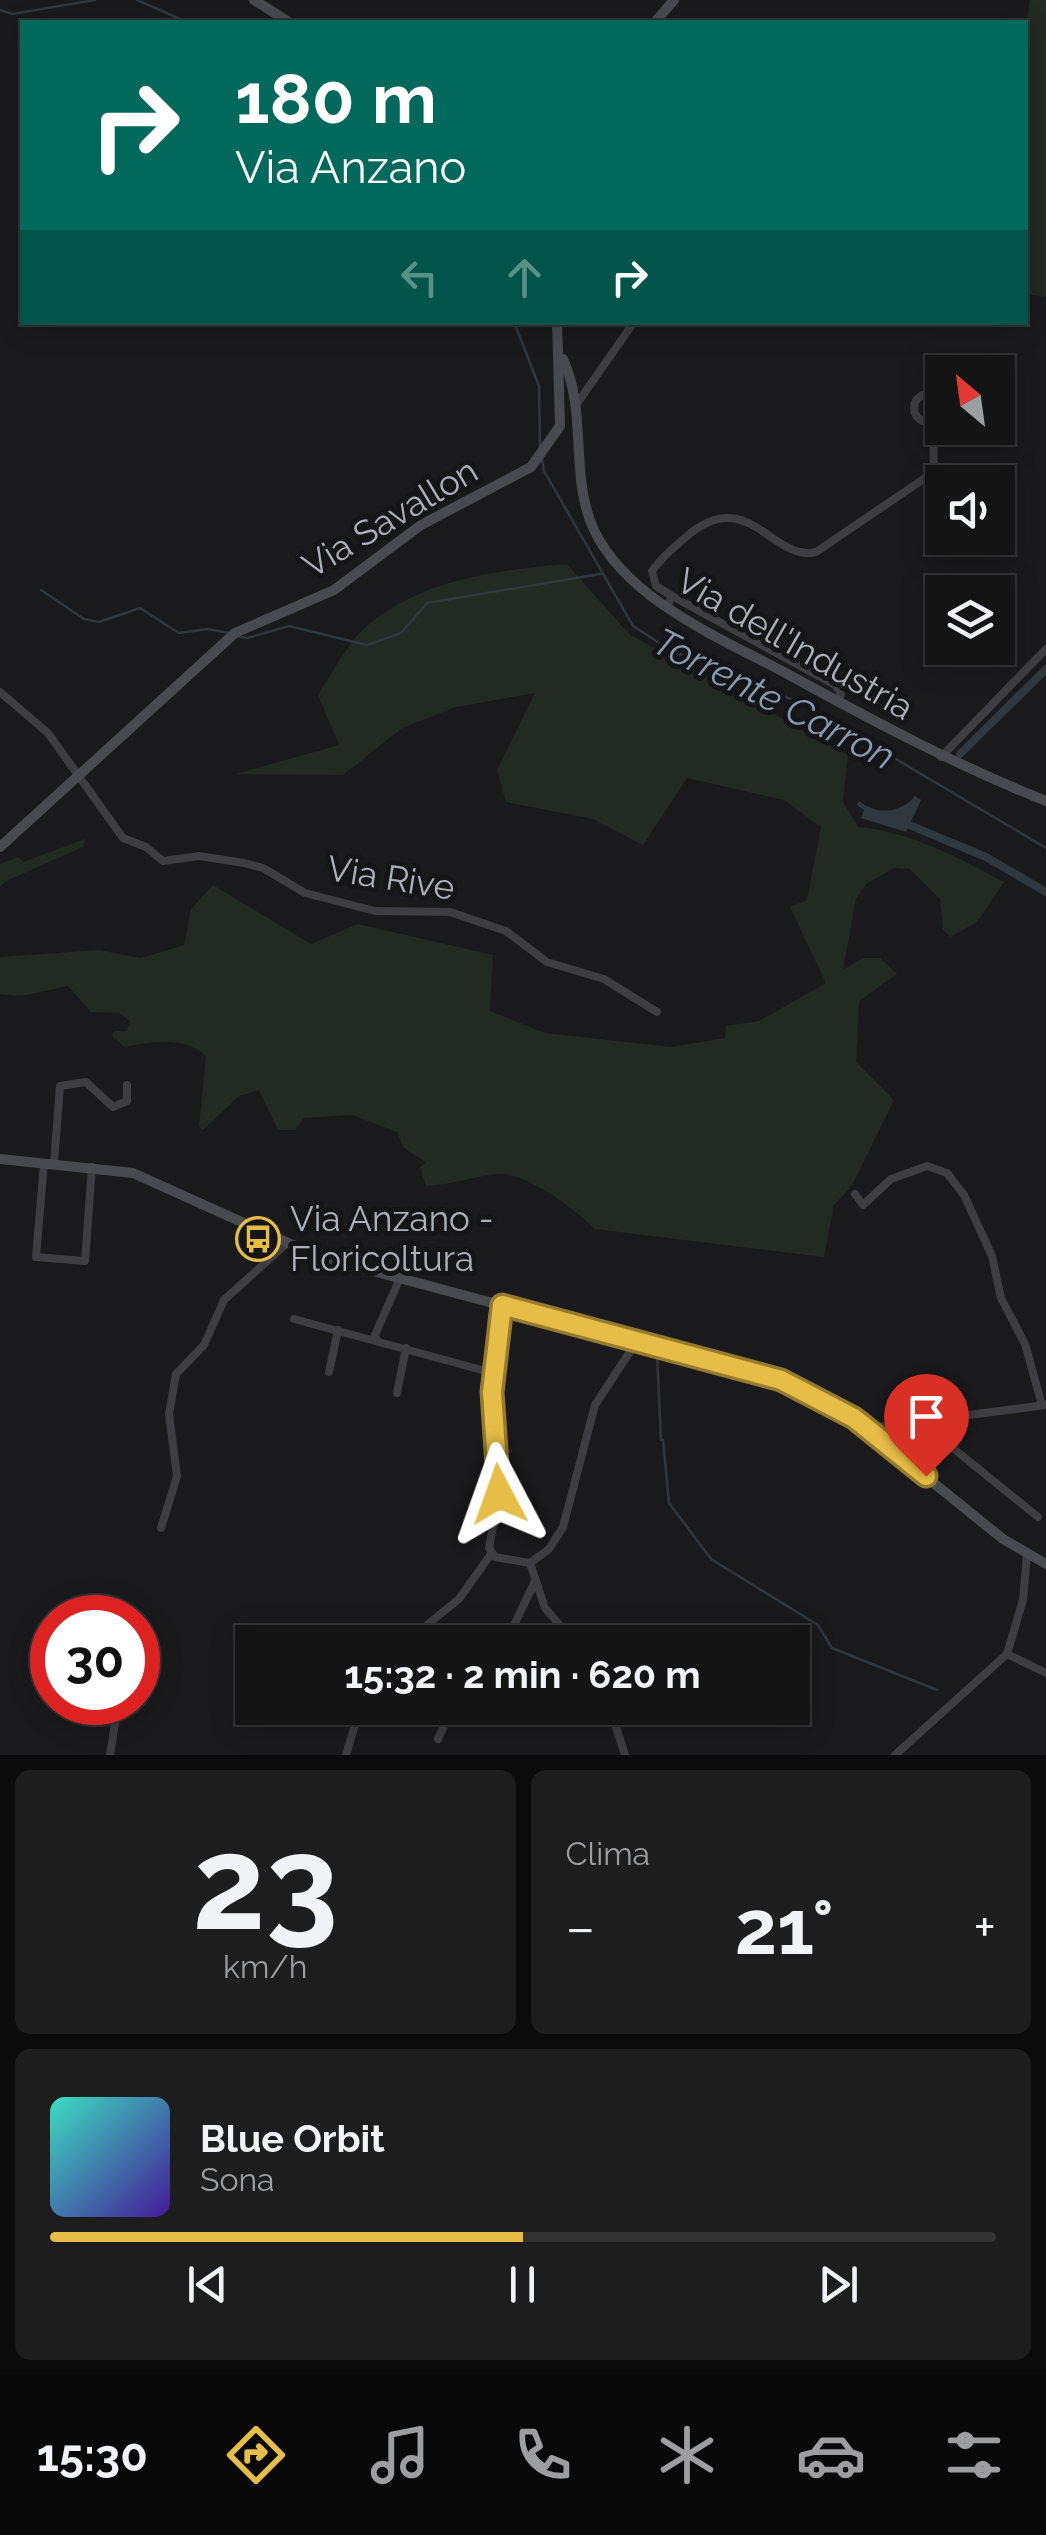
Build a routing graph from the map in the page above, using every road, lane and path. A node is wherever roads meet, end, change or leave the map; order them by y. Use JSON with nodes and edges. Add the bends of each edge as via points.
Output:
{"nodes":[{"id":1,"x":254,"y":0,"type":"edge"},
{"id":2,"x":674,"y":0,"type":"edge"},
{"id":3,"x":286,"y":20,"type":"edge"},
{"id":4,"x":656,"y":20,"type":"edge"},
{"id":5,"x":557,"y":325,"type":"edge"},
{"id":6,"x":632,"y":325,"type":"edge"},
{"id":7,"x":560,"y":353,"type":"junction"},
{"id":8,"x":576,"y":405,"type":"junction"},
{"id":9,"x":933,"y":445,"type":"edge"},
{"id":10,"x":670,"y":601,"type":"junction"},
{"id":11,"x":1046,"y":649,"type":"edge"},
{"id":12,"x":0,"y":692,"type":"edge"},
{"id":13,"x":940,"y":757,"type":"junction"},
{"id":14,"x":78,"y":777,"type":"junction"},
{"id":15,"x":1046,"y":801,"type":"edge"},
{"id":16,"x":0,"y":847,"type":"edge"},
{"id":17,"x":657,"y":1012,"type":"dead end"},
{"id":18,"x":128,"y":1084,"type":"dead end"},
{"id":19,"x":0,"y":1159,"type":"edge"},
{"id":20,"x":49,"y":1163,"type":"junction"},
{"id":21,"x":92,"y":1167,"type":"junction"},
{"id":22,"x":855,"y":1194,"type":"dead end"},
{"id":23,"x":286,"y":1244,"type":"junction"},
{"id":24,"x":400,"y":1278,"type":"junction"},
{"id":25,"x":502,"y":1305,"type":"junction"},
{"id":26,"x":294,"y":1320,"type":"dead end"},
{"id":27,"x":338,"y":1330,"type":"junction"},
{"id":28,"x":377,"y":1340,"type":"junction"},
{"id":29,"x":636,"y":1341,"type":"junction"},
{"id":30,"x":406,"y":1348,"type":"junction"},
{"id":31,"x":329,"y":1372,"type":"dead end"},
{"id":32,"x":492,"y":1373,"type":"junction"},
{"id":33,"x":397,"y":1393,"type":"dead end"},
{"id":34,"x":1044,"y":1405,"type":"edge"},
{"id":35,"x":917,"y":1418,"type":"junction"},
{"id":36,"x":868,"y":1428,"type":"junction"},
{"id":37,"x":1038,"y":1517,"type":"dead end"},
{"id":38,"x":161,"y":1528,"type":"dead end"},
{"id":39,"x":491,"y":1554,"type":"junction"},
{"id":40,"x":1027,"y":1554,"type":"junction"},
{"id":41,"x":530,"y":1563,"type":"junction"},
{"id":42,"x":1046,"y":1564,"type":"edge"},
{"id":43,"x":535,"y":1581,"type":"junction"},
{"id":44,"x":427,"y":1625,"type":"edge"},
{"id":45,"x":514,"y":1625,"type":"edge"},
{"id":46,"x":560,"y":1625,"type":"edge"},
{"id":47,"x":1007,"y":1654,"type":"junction"},
{"id":48,"x":1045,"y":1672,"type":"edge"},
{"id":49,"x":115,"y":1725,"type":"edge"},
{"id":50,"x":355,"y":1725,"type":"edge"},
{"id":51,"x":444,"y":1725,"type":"edge"},
{"id":52,"x":616,"y":1725,"type":"edge"},
{"id":53,"x":438,"y":1739,"type":"dead end"},
{"id":54,"x":110,"y":1755,"type":"edge"},
{"id":55,"x":346,"y":1755,"type":"edge"},
{"id":56,"x":626,"y":1755,"type":"edge"},
{"id":57,"x":894,"y":1755,"type":"edge"}],
"edges":[{"from":1,"to":3,"type":"main road"},
{"from":2,"to":4,"type":"main road"},
{"from":5,"to":7,"type":"main road"},
{"from":6,"to":8,"type":"street"},
{"from":7,"to":8,"type":"main road","name":"Via dell'Industria"},
{"from":7,"to":14,"type":"main road","name":"Via Savallon","via":[[562,416],[557,435],[531,467],[421,525],[334,590],[232,636]]},
{"from":8,"to":10,"type":"main road","name":"Via dell'Industria","via":[[582,489],[594,529],[616,563]]},
{"from":9,"to":10,"type":"street","via":[[934,472],[816,552],[804,554],[754,524],[714,520],[690,533],[652,571]]},
{"from":10,"to":13,"type":"main road","name":"Via dell'Industria"},
{"from":11,"to":13,"type":"street"},
{"from":12,"to":14,"type":"street","name":"Via Rive","via":[[48,733]]},
{"from":13,"to":15,"type":"main road","name":"Via dell'Industria"},
{"from":14,"to":16,"type":"main road","name":"Via Savallon"},
{"from":14,"to":17,"type":"street","name":"Via Rive","via":[[123,838],[163,860],[200,856],[244,863],[306,893],[375,911],[450,912],[506,931],[547,962],[604,979]]},
{"from":18,"to":20,"type":"street","via":[[127,1100],[113,1107],[86,1082],[60,1086]]},
{"from":19,"to":20,"type":"main road"},
{"from":20,"to":21,"type":"main road"},
{"from":20,"to":21,"type":"street","via":[[36,1257],[85,1261]]},
{"from":21,"to":23,"type":"main road","via":[[133,1172]]},
{"from":22,"to":34,"type":"street","via":[[863,1205],[891,1179],[927,1166],[953,1178],[992,1256],[1001,1298],[1025,1344]]},
{"from":23,"to":24,"type":"main road"},
{"from":23,"to":38,"type":"street","via":[[224,1300],[204,1346],[176,1374],[169,1414],[176,1476]]},
{"from":24,"to":25,"type":"main road"},
{"from":24,"to":28,"type":"street"},
{"from":25,"to":29,"type":"main road"},
{"from":25,"to":32,"type":"street"},
{"from":26,"to":27,"type":"street"},
{"from":27,"to":28,"type":"street"},
{"from":27,"to":31,"type":"street"},
{"from":28,"to":30,"type":"street"},
{"from":29,"to":36,"type":"main road","via":[[781,1380]]},
{"from":29,"to":41,"type":"street","via":[[594,1405],[563,1528]]},
{"from":30,"to":32,"type":"street"},
{"from":30,"to":33,"type":"street"},
{"from":32,"to":39,"type":"street","via":[[500,1481]]},
{"from":34,"to":35,"type":"street"},
{"from":35,"to":36,"type":"street"},
{"from":35,"to":37,"type":"street"},
{"from":36,"to":40,"type":"main road"},
{"from":39,"to":41,"type":"street"},
{"from":39,"to":44,"type":"street","via":[[460,1598]]},
{"from":40,"to":42,"type":"main road"},
{"from":40,"to":47,"type":"street","via":[[1023,1600]]},
{"from":41,"to":43,"type":"street"},
{"from":43,"to":45,"type":"street"},
{"from":43,"to":46,"type":"street"},
{"from":47,"to":48,"type":"street"},
{"from":47,"to":57,"type":"street"},
{"from":49,"to":54,"type":"street"},
{"from":50,"to":55,"type":"street"},
{"from":51,"to":53,"type":"street"},
{"from":52,"to":56,"type":"street"}]}
